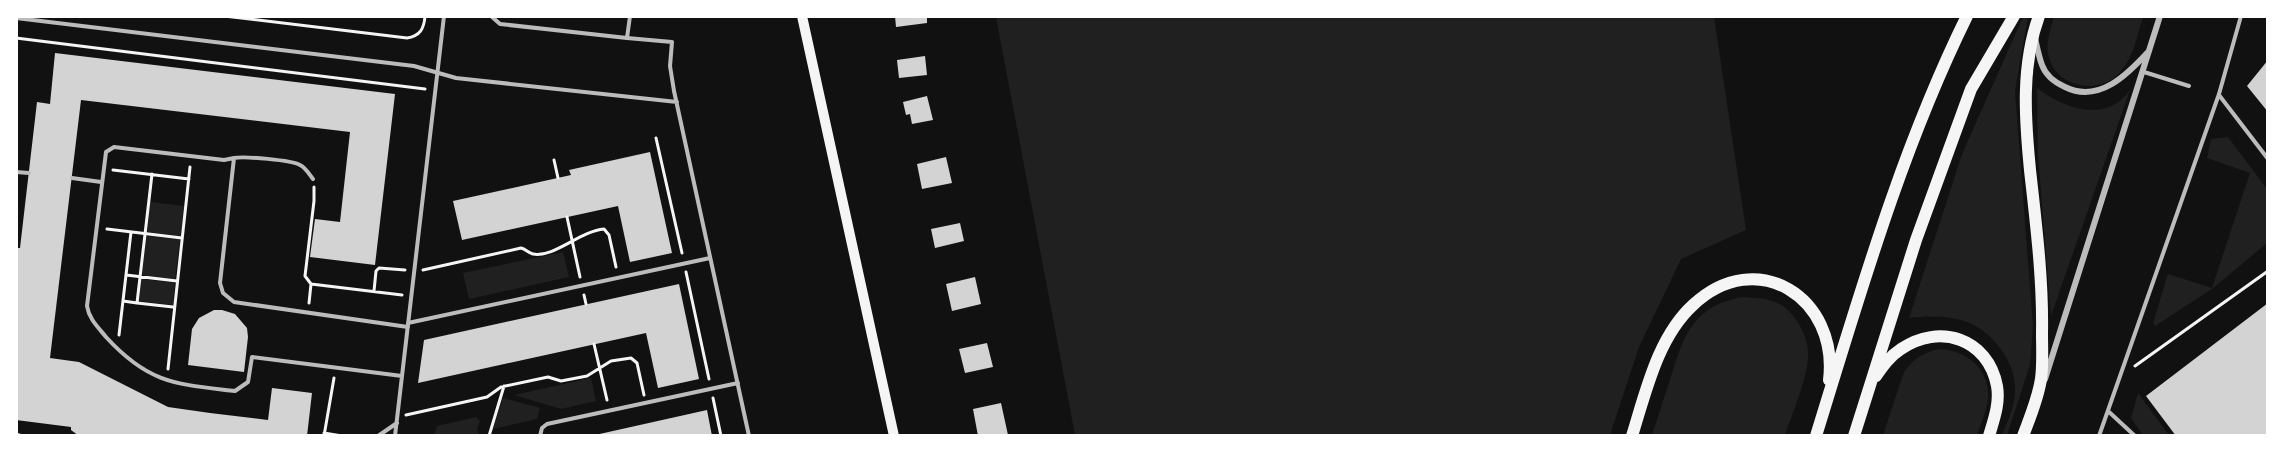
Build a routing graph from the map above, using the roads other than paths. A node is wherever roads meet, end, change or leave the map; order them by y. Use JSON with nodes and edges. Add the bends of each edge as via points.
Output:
{"nodes":[{"id":1,"x":444,"y":16,"type":"edge"},
{"id":2,"x":491,"y":16,"type":"edge"},
{"id":3,"x":630,"y":16,"type":"edge"},
{"id":4,"x":802,"y":16,"type":"edge"},
{"id":5,"x":1967,"y":16,"type":"edge"},
{"id":6,"x":2014,"y":16,"type":"edge"},
{"id":7,"x":2039,"y":16,"type":"edge"},
{"id":8,"x":2160,"y":16,"type":"edge"},
{"id":9,"x":2241,"y":16,"type":"edge"},
{"id":10,"x":16,"y":18,"type":"edge"},
{"id":11,"x":2034,"y":32,"type":"junction"},
{"id":12,"x":627,"y":38,"type":"junction"},
{"id":13,"x":2151,"y":48,"type":"junction"},
{"id":14,"x":438,"y":72,"type":"junction"},
{"id":15,"x":2144,"y":72,"type":"junction"},
{"id":16,"x":2189,"y":86,"type":"dead end"},
{"id":17,"x":2219,"y":94,"type":"junction"},
{"id":18,"x":677,"y":102,"type":"junction"},
{"id":19,"x":234,"y":158,"type":"junction"},
{"id":20,"x":2268,"y":159,"type":"edge"},
{"id":21,"x":16,"y":172,"type":"edge"},
{"id":22,"x":29,"y":173,"type":"dead end"},
{"id":23,"x":72,"y":178,"type":"dead end"},
{"id":24,"x":313,"y":179,"type":"road end"},
{"id":25,"x":101,"y":182,"type":"junction"},
{"id":26,"x":710,"y":258,"type":"junction"},
{"id":27,"x":408,"y":325,"type":"junction"},
{"id":28,"x":246,"y":356,"type":"dead end"},
{"id":29,"x":252,"y":357,"type":"junction"},
{"id":30,"x":402,"y":376,"type":"junction"},
{"id":31,"x":738,"y":382,"type":"junction"},
{"id":32,"x":1870,"y":384,"type":"junction"},
{"id":33,"x":2037,"y":401,"type":"junction"},
{"id":34,"x":1826,"y":402,"type":"junction"},
{"id":35,"x":2108,"y":411,"type":"junction"},
{"id":36,"x":397,"y":423,"type":"junction"},
{"id":37,"x":378,"y":435,"type":"edge"},
{"id":38,"x":395,"y":435,"type":"edge"},
{"id":39,"x":540,"y":435,"type":"edge"},
{"id":40,"x":749,"y":435,"type":"edge"},
{"id":41,"x":894,"y":435,"type":"edge"},
{"id":42,"x":1632,"y":435,"type":"edge"},
{"id":43,"x":1816,"y":435,"type":"edge"},
{"id":44,"x":1854,"y":435,"type":"edge"},
{"id":45,"x":1989,"y":435,"type":"edge"},
{"id":46,"x":2023,"y":435,"type":"edge"},
{"id":47,"x":2099,"y":435,"type":"edge"},
{"id":48,"x":2135,"y":435,"type":"edge"}],
"edges":[{"from":1,"to":14,"type":"lane"},
{"from":2,"to":12,"type":"lane","via":[[500,24]]},
{"from":3,"to":12,"type":"lane"},
{"from":4,"to":41,"type":"main road"},
{"from":5,"to":34,"type":"main road","via":[[1897,179]]},
{"from":6,"to":32,"type":"main road","via":[[1971,89],[1916,240]]},
{"from":7,"to":11,"type":"main road"},
{"from":8,"to":13,"type":"street"},
{"from":9,"to":17,"type":"lane"},
{"from":10,"to":14,"type":"lane"},
{"from":11,"to":13,"type":"street","via":[[2042,67],[2055,82],[2074,92],[2091,93],[2110,85]]},
{"from":11,"to":33,"type":"main road","via":[[2026,124],[2043,295]]},
{"from":12,"to":18,"type":"lane","via":[[672,42],[670,66]]},
{"from":13,"to":15,"type":"street"},
{"from":14,"to":18,"type":"lane","via":[[456,78]]},
{"from":14,"to":27,"type":"lane"},
{"from":15,"to":16,"type":"lane"},
{"from":15,"to":33,"type":"street"},
{"from":17,"to":20,"type":"lane"},
{"from":17,"to":35,"type":"lane"},
{"from":18,"to":26,"type":"lane"},
{"from":19,"to":24,"type":"lane","via":[[296,163]]},
{"from":19,"to":25,"type":"lane","via":[[114,147],[106,152]]},
{"from":19,"to":27,"type":"lane","via":[[220,283],[223,293],[234,302]]},
{"from":21,"to":22,"type":"lane"},
{"from":23,"to":25,"type":"lane"},
{"from":25,"to":29,"type":"lane","via":[[88,311],[94,323],[130,361],[168,382],[236,391],[248,382]]},
{"from":26,"to":27,"type":"lane"},
{"from":26,"to":31,"type":"lane"},
{"from":27,"to":30,"type":"lane"},
{"from":28,"to":29,"type":"lane"},
{"from":29,"to":30,"type":"lane"},
{"from":30,"to":36,"type":"lane"},
{"from":31,"to":39,"type":"lane","via":[[547,424]]},
{"from":31,"to":40,"type":"lane"},
{"from":32,"to":44,"type":"main road"},
{"from":32,"to":45,"type":"main road","via":[[1902,349],[1930,337],[1958,338],[1984,357],[1997,386],[1998,403]]},
{"from":33,"to":46,"type":"main road"},
{"from":34,"to":42,"type":"main road","via":[[1829,352],[1816,317],[1792,290],[1756,278],[1740,279],[1707,293],[1670,333]]},
{"from":34,"to":43,"type":"main road"},
{"from":35,"to":47,"type":"lane"},
{"from":35,"to":48,"type":"lane"},
{"from":36,"to":37,"type":"lane"},
{"from":36,"to":38,"type":"lane"}]}
